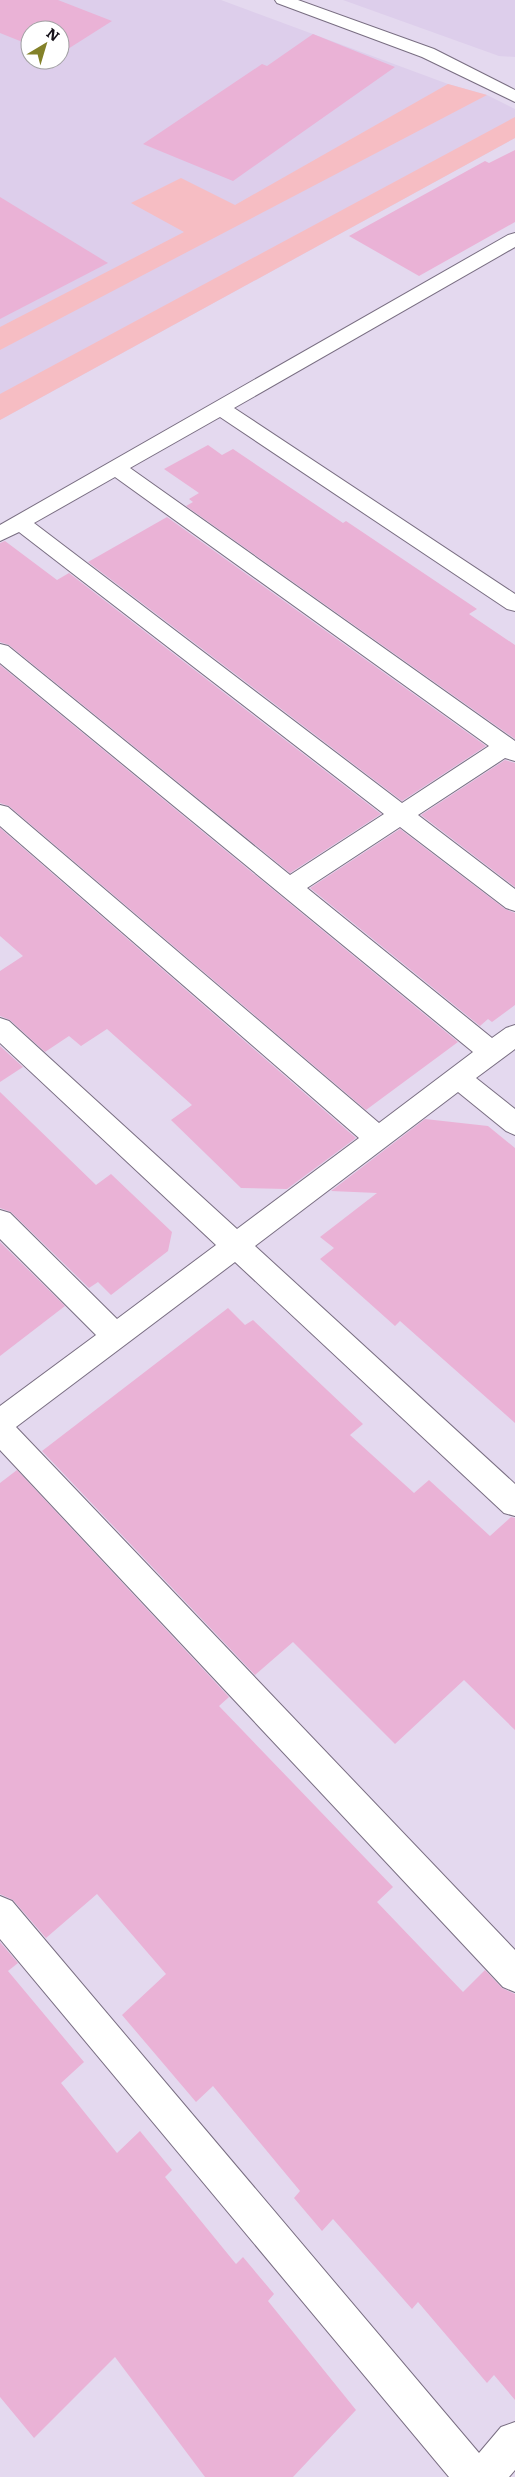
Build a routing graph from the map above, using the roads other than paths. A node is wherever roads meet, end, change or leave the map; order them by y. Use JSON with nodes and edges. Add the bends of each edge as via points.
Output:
{"nodes":[{"id":1,"x":283,"y":0,"type":"edge"},
{"id":2,"x":515,"y":97,"type":"edge"},
{"id":3,"x":515,"y":239,"type":"edge"},
{"id":4,"x":220,"y":408,"type":"junction"},
{"id":5,"x":116,"y":468,"type":"junction"},
{"id":6,"x":20,"y":522,"type":"junction"},
{"id":7,"x":0,"y":534,"type":"edge"},
{"id":8,"x":515,"y":604,"type":"edge"},
{"id":9,"x":0,"y":651,"type":"edge"},
{"id":10,"x":510,"y":750,"type":"edge"},
{"id":11,"x":0,"y":813,"type":"edge"},
{"id":12,"x":402,"y":815,"type":"junction"},
{"id":13,"x":290,"y":888,"type":"junction"},
{"id":14,"x":515,"y":902,"type":"edge"},
{"id":15,"x":0,"y":1028,"type":"edge"},
{"id":16,"x":515,"y":1035,"type":"edge"},
{"id":17,"x":492,"y":1052,"type":"junction"},
{"id":18,"x":458,"y":1078,"type":"junction"},
{"id":19,"x":515,"y":1124,"type":"edge"},
{"id":20,"x":378,"y":1138,"type":"junction"},
{"id":21,"x":0,"y":1222,"type":"edge"},
{"id":22,"x":236,"y":1245,"type":"junction"},
{"id":23,"x":116,"y":1336,"type":"junction"},
{"id":24,"x":0,"y":1423,"type":"edge"},
{"id":25,"x":0,"y":1430,"type":"edge"},
{"id":26,"x":515,"y":1502,"type":"edge"},
{"id":27,"x":0,"y":1913,"type":"edge"},
{"id":28,"x":515,"y":1975,"type":"edge"},
{"id":29,"x":515,"y":2441,"type":"edge"},
{"id":30,"x":474,"y":2477,"type":"edge"},
{"id":31,"x":483,"y":2477,"type":"edge"}],
"edges":[{"from":1,"to":2,"type":"street","via":[[428,53]]},
{"from":3,"to":4,"type":"street"},
{"from":4,"to":5,"type":"street"},
{"from":4,"to":8,"type":"street"},
{"from":5,"to":6,"type":"street"},
{"from":5,"to":10,"type":"street"},
{"from":6,"to":7,"type":"street"},
{"from":6,"to":12,"type":"street"},
{"from":9,"to":13,"type":"street"},
{"from":10,"to":12,"type":"street"},
{"from":11,"to":20,"type":"street"},
{"from":12,"to":13,"type":"street"},
{"from":12,"to":14,"type":"street"},
{"from":13,"to":17,"type":"street"},
{"from":15,"to":22,"type":"street"},
{"from":16,"to":17,"type":"street"},
{"from":17,"to":18,"type":"street"},
{"from":18,"to":19,"type":"street"},
{"from":18,"to":20,"type":"street"},
{"from":20,"to":22,"type":"street"},
{"from":21,"to":23,"type":"street"},
{"from":22,"to":23,"type":"street"},
{"from":22,"to":26,"type":"street"},
{"from":23,"to":24,"type":"street"},
{"from":25,"to":28,"type":"street"},
{"from":27,"to":30,"type":"street"},
{"from":29,"to":31,"type":"street"}]}
